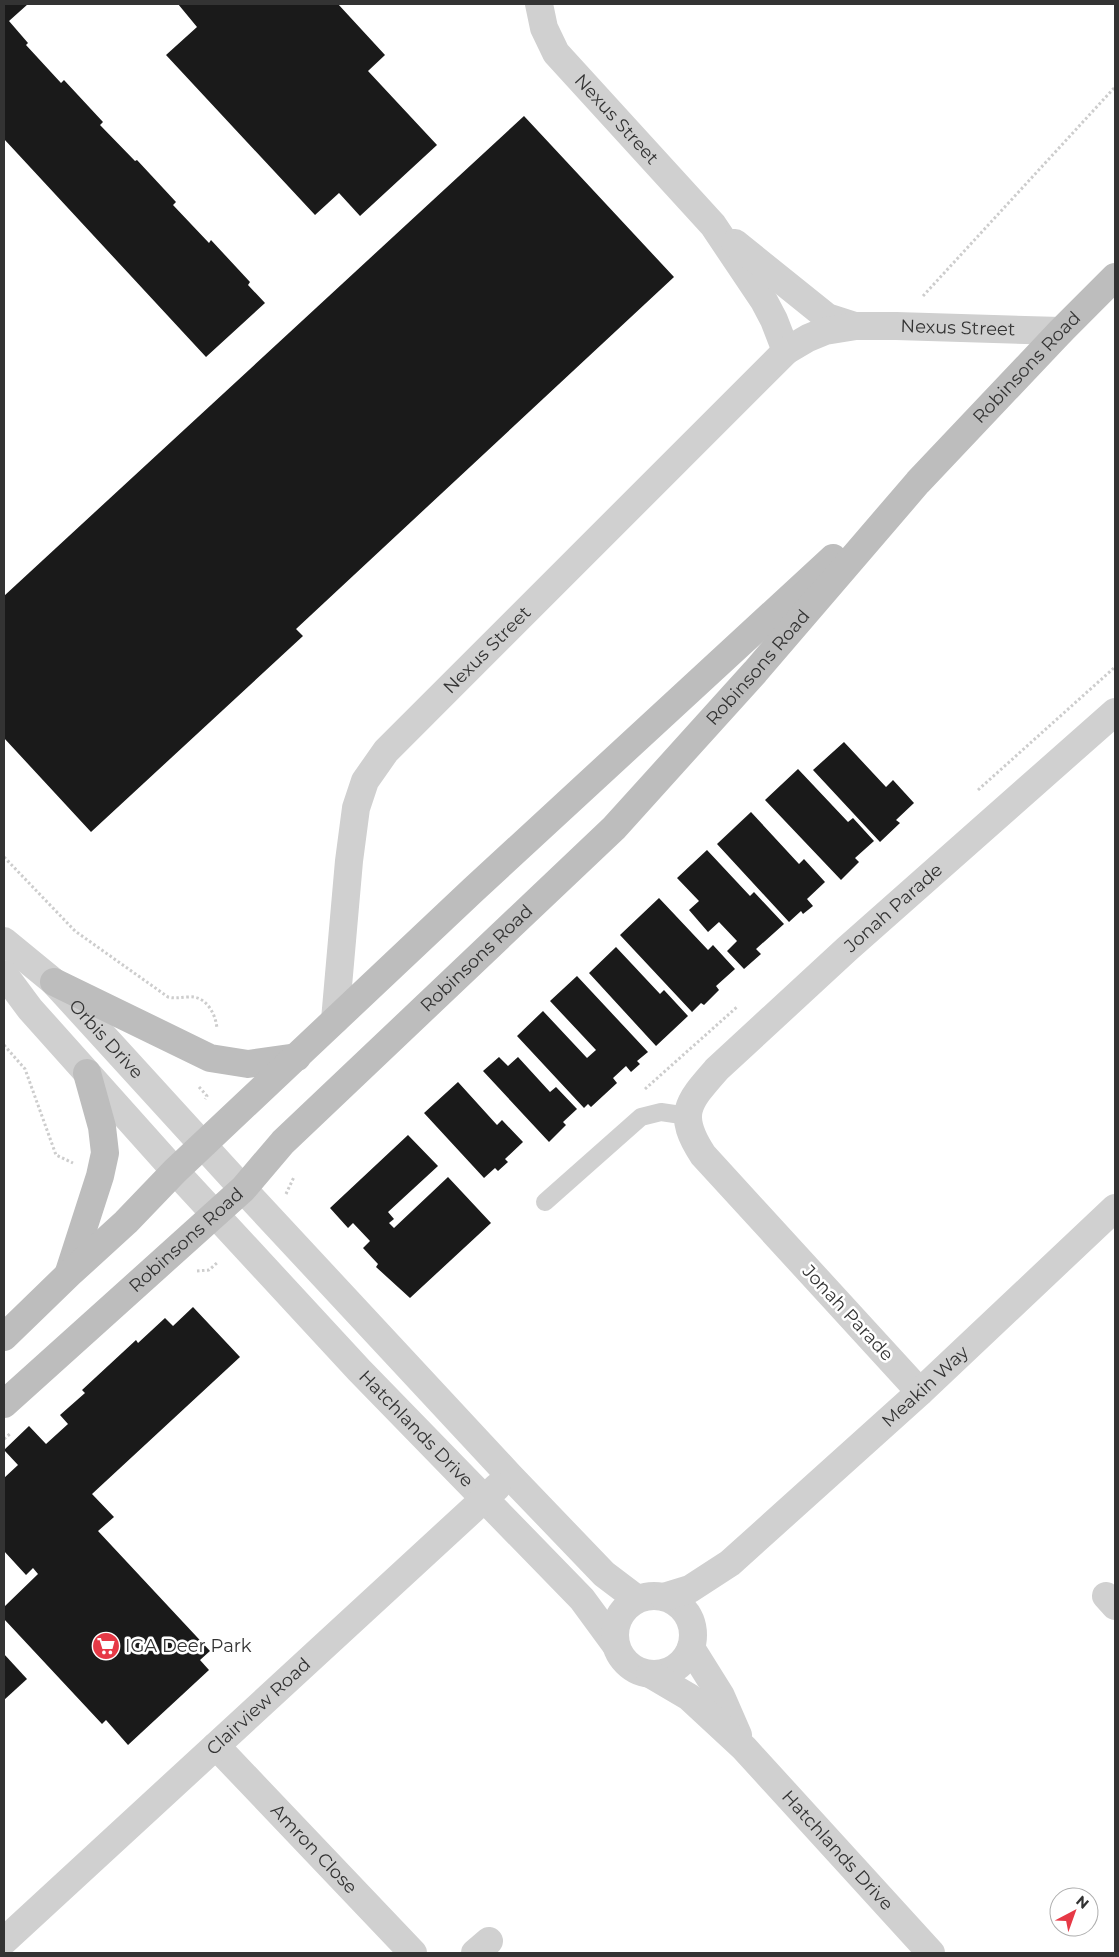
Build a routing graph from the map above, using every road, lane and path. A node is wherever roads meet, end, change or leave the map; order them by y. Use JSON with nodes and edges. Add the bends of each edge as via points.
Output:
{"nodes":[{"id":1,"x":539,"y":4,"type":"edge"},
{"id":2,"x":1115,"y":87,"type":"edge"},
{"id":3,"x":713,"y":225,"type":"junction"},
{"id":4,"x":1115,"y":277,"type":"edge"},
{"id":5,"x":856,"y":326,"type":"junction"},
{"id":6,"x":896,"y":326,"type":"junction"},
{"id":7,"x":1061,"y":331,"type":"junction"},
{"id":8,"x":786,"y":351,"type":"junction"},
{"id":9,"x":918,"y":482,"type":"junction"},
{"id":10,"x":1115,"y":712,"type":"edge"},
{"id":11,"x":4,"y":857,"type":"edge"},
{"id":12,"x":4,"y":941,"type":"edge"},
{"id":13,"x":4,"y":974,"type":"edge"},
{"id":14,"x":54,"y":982,"type":"junction"},
{"id":15,"x":335,"y":1020,"type":"junction"},
{"id":16,"x":297,"y":1057,"type":"junction"},
{"id":17,"x":210,"y":1058,"type":"junction"},
{"id":18,"x":87,"y":1073,"type":"junction"},
{"id":19,"x":688,"y":1116,"type":"junction"},
{"id":20,"x":203,"y":1146,"type":"junction"},
{"id":21,"x":175,"y":1171,"type":"junction"},
{"id":22,"x":243,"y":1189,"type":"junction"},
{"id":23,"x":545,"y":1202,"type":"dead end"},
{"id":24,"x":1115,"y":1208,"type":"edge"},
{"id":25,"x":216,"y":1214,"type":"junction"},
{"id":26,"x":69,"y":1274,"type":"junction"},
{"id":27,"x":4,"y":1337,"type":"edge"},
{"id":28,"x":920,"y":1392,"type":"junction"},
{"id":29,"x":4,"y":1404,"type":"edge"},
{"id":30,"x":509,"y":1475,"type":"junction"},
{"id":31,"x":484,"y":1499,"type":"junction"},
{"id":32,"x":730,"y":1563,"type":"junction"},
{"id":33,"x":664,"y":1597,"type":"junction"},
{"id":34,"x":637,"y":1599,"type":"junction"},
{"id":35,"x":692,"y":1639,"type":"junction"},
{"id":36,"x":616,"y":1644,"type":"junction"},
{"id":37,"x":650,"y":1674,"type":"junction"},
{"id":38,"x":216,"y":1746,"type":"junction"},
{"id":39,"x":744,"y":1748,"type":"junction"},
{"id":40,"x":5,"y":1941,"type":"edge"},
{"id":41,"x":413,"y":1953,"type":"edge"},
{"id":42,"x":931,"y":1953,"type":"edge"}],
"edges":[{"from":1,"to":3,"type":"street","name":"Nexus Street","via":[[544,28],[556,53]]},
{"from":2,"to":6,"type":"path"},
{"from":3,"to":5,"type":"street","name":"Nexus Street","via":[[827,317]]},
{"from":3,"to":8,"type":"street","name":"Nexus Street","via":[[764,301]]},
{"from":4,"to":7,"type":"main road","name":"Robinsons Road"},
{"from":5,"to":6,"type":"street","name":"Nexus Street"},
{"from":5,"to":8,"type":"street","name":"Nexus Street","via":[[825,331]]},
{"from":6,"to":7,"type":"street","name":"Nexus Street"},
{"from":7,"to":9,"type":"main road","name":"Robinsons Road"},
{"from":8,"to":15,"type":"street","name":"Nexus Street","via":[[386,751],[365,781],[356,808],[349,861]]},
{"from":9,"to":15,"type":"main road","name":"Robinsons Road","via":[[740,642]]},
{"from":9,"to":22,"type":"main road","name":"Robinsons Road","via":[[755,672],[614,828],[283,1142]]},
{"from":10,"to":19,"type":"street","name":"Jonah Parade","via":[[847,949],[718,1069],[698,1090],[690,1103]]},
{"from":11,"to":17,"type":"path","via":[[75,931],[168,997],[190,996],[207,1005],[214,1013],[218,1027]]},
{"from":12,"to":14,"type":"street","name":"Orbis Drive"},
{"from":13,"to":18,"type":"street","name":"Orbis Drive","via":[[30,1009]]},
{"from":14,"to":17,"type":"main road"},
{"from":14,"to":20,"type":"street","name":"Orbis Drive"},
{"from":15,"to":16,"type":"main road","name":"Robinsons Road"},
{"from":16,"to":17,"type":"main road","via":[[248,1064]]},
{"from":16,"to":20,"type":"main road","name":"Robinsons Road"},
{"from":18,"to":21,"type":"street","name":"Orbis Drive"},
{"from":18,"to":26,"type":"main road","via":[[105,1152]]},
{"from":19,"to":23,"type":"lane","via":[[661,1112],[641,1117]]},
{"from":19,"to":28,"type":"street","name":"Jonah Parade","via":[[688,1128],[703,1155]]},
{"from":20,"to":21,"type":"main road","name":"Robinsons Road"},
{"from":20,"to":22,"type":"street","name":"Orbis Drive"},
{"from":21,"to":25,"type":"street","name":"Orbis Drive"},
{"from":21,"to":26,"type":"main road","name":"Robinsons Road"},
{"from":22,"to":25,"type":"main road","name":"Robinsons Road"},
{"from":22,"to":30,"type":"street","name":"Hatchlands Drive"},
{"from":24,"to":28,"type":"street","name":"Meakin Way"},
{"from":25,"to":29,"type":"main road","name":"Robinsons Road"},
{"from":25,"to":31,"type":"street","name":"Hatchlands Drive","via":[[359,1370]]},
{"from":26,"to":27,"type":"main road","name":"Robinsons Road"},
{"from":28,"to":32,"type":"street","name":"Meakin Way"},
{"from":30,"to":31,"type":"street","name":"Clairview Road"},
{"from":30,"to":34,"type":"street","name":"Hatchlands Drive","via":[[604,1574]]},
{"from":31,"to":36,"type":"street","name":"Hatchlands Drive","via":[[582,1599]]},
{"from":31,"to":38,"type":"street","name":"Clairview Road"},
{"from":32,"to":33,"type":"street","name":"Meakin Way","via":[[690,1590]]},
{"from":32,"to":35,"type":"street","name":"Meakin Way","via":[[703,1602]]},
{"from":33,"to":34,"type":"street","via":[[655,1595]]},
{"from":33,"to":35,"type":"street","via":[[684,1609],[690,1619]]},
{"from":34,"to":36,"type":"street","via":[[621,1613],[616,1623]]},
{"from":35,"to":37,"type":"street","via":[[684,1660],[675,1668]]},
{"from":35,"to":39,"type":"street","name":"Hatchlands Drive"},
{"from":36,"to":37,"type":"street","via":[[620,1656],[628,1664]]},
{"from":37,"to":39,"type":"street","name":"Hatchlands Drive","via":[[689,1697]]},
{"from":38,"to":40,"type":"street","name":"Clairview Road"},
{"from":38,"to":41,"type":"street","name":"Amron Close"},
{"from":39,"to":42,"type":"street","name":"Hatchlands Drive"}]}
